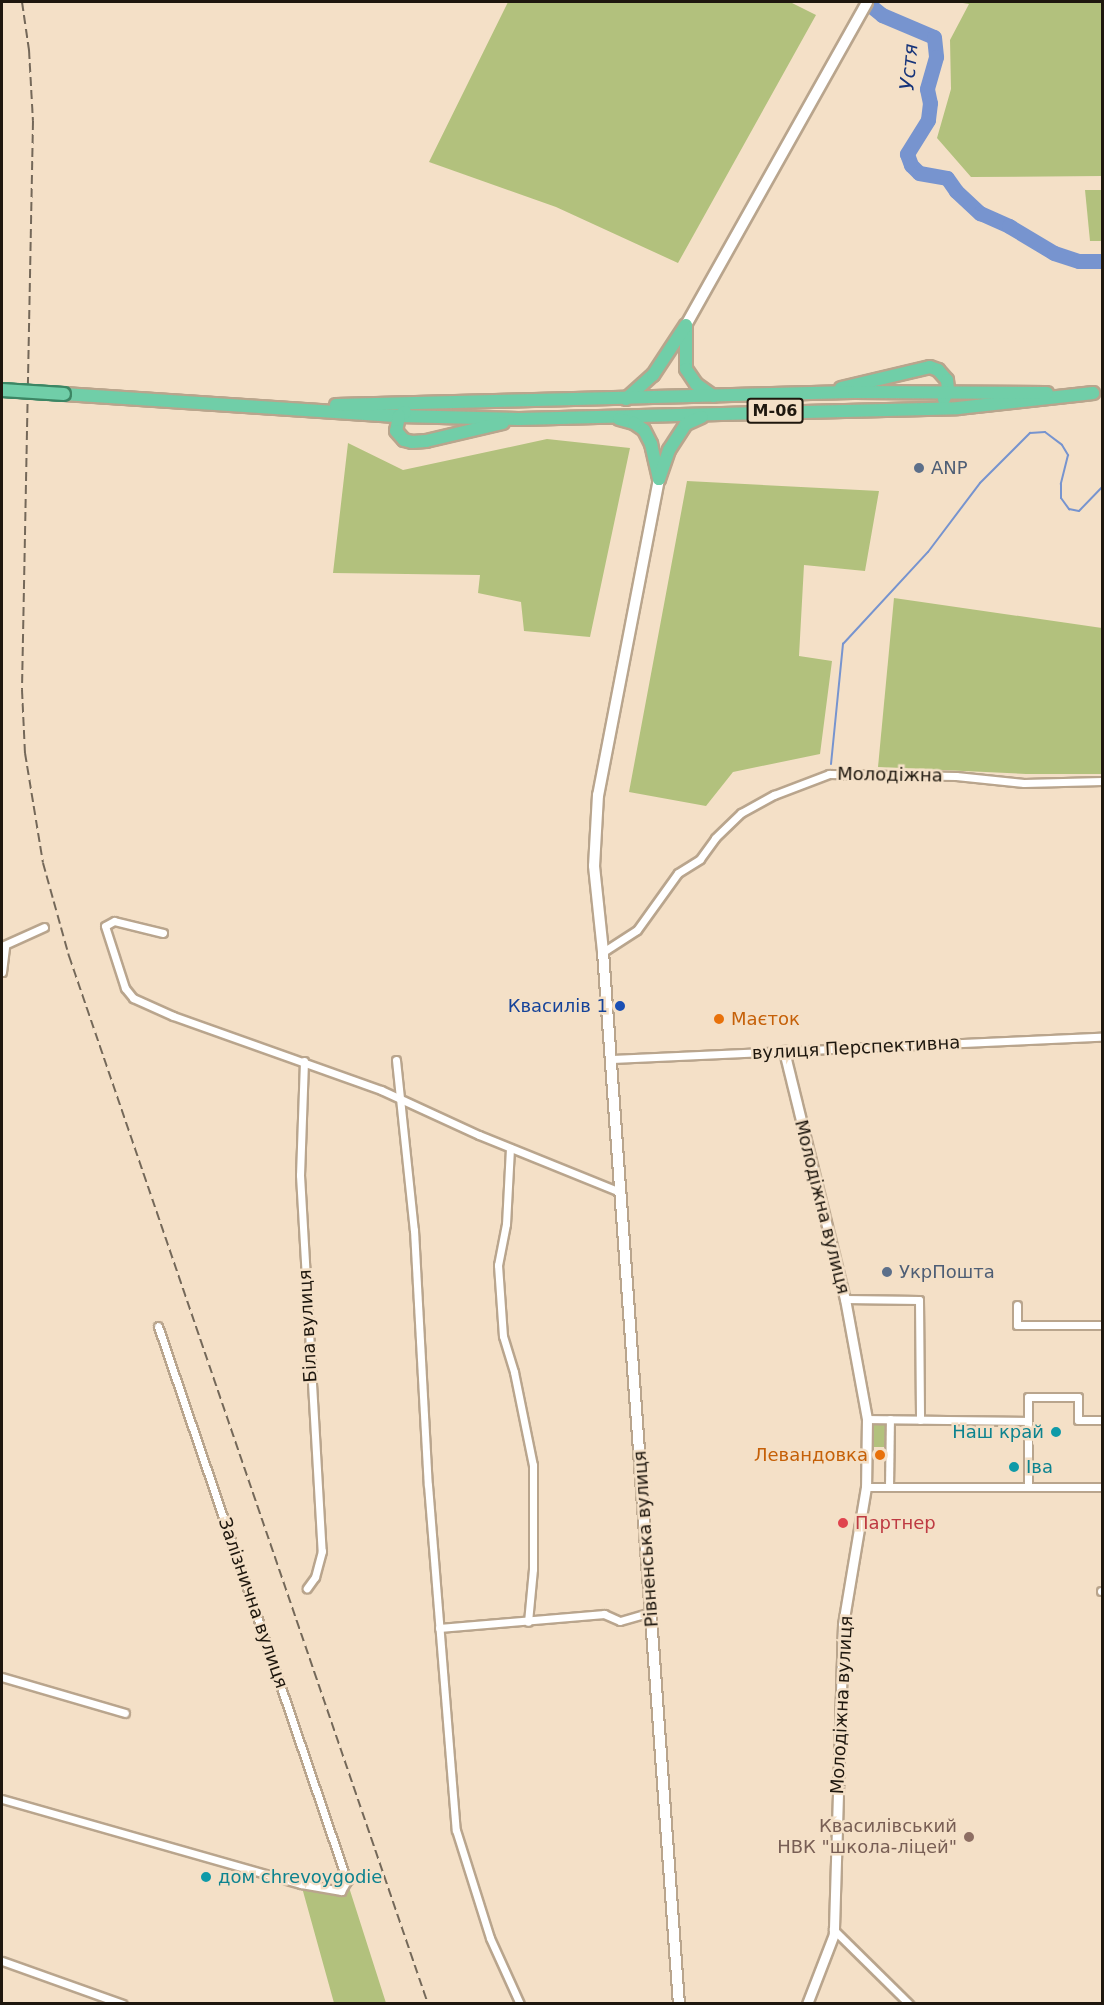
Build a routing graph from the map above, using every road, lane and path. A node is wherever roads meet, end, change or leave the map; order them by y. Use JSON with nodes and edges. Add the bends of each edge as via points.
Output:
{"nodes":[{"id":1,"x":867,"y":2,"type":"edge"},
{"id":2,"x":686,"y":325,"type":"junction"},
{"id":3,"x":2,"y":390,"type":"edge"},
{"id":4,"x":821,"y":393,"type":"junction"},
{"id":5,"x":947,"y":393,"type":"junction"},
{"id":6,"x":1098,"y":393,"type":"edge"},
{"id":7,"x":714,"y":396,"type":"junction"},
{"id":8,"x":626,"y":399,"type":"junction"},
{"id":9,"x":421,"y":403,"type":"junction"},
{"id":10,"x":259,"y":407,"type":"junction"},
{"id":11,"x":940,"y":408,"type":"junction"},
{"id":12,"x":728,"y":413,"type":"junction"},
{"id":13,"x":399,"y":416,"type":"junction"},
{"id":14,"x":609,"y":416,"type":"junction"},
{"id":15,"x":519,"y":419,"type":"junction"},
{"id":16,"x":659,"y":479,"type":"junction"},
{"id":17,"x":1102,"y":782,"type":"edge"},
{"id":18,"x":44,"y":927,"type":"dead end"},
{"id":19,"x":163,"y":933,"type":"dead end"},
{"id":20,"x":3,"y":946,"type":"edge"},
{"id":21,"x":603,"y":952,"type":"junction"},
{"id":22,"x":2,"y":972,"type":"edge"},
{"id":23,"x":1102,"y":1037,"type":"edge"},
{"id":24,"x":784,"y":1052,"type":"junction"},
{"id":25,"x":610,"y":1059,"type":"junction"},
{"id":26,"x":396,"y":1060,"type":"dead end"},
{"id":27,"x":304,"y":1061,"type":"junction"},
{"id":28,"x":400,"y":1099,"type":"junction"},
{"id":29,"x":510,"y":1148,"type":"junction"},
{"id":30,"x":620,"y":1192,"type":"junction"},
{"id":31,"x":845,"y":1299,"type":"junction"},
{"id":32,"x":1017,"y":1305,"type":"dead end"},
{"id":33,"x":1102,"y":1325,"type":"edge"},
{"id":34,"x":158,"y":1326,"type":"dead end"},
{"id":35,"x":867,"y":1419,"type":"junction"},
{"id":36,"x":890,"y":1419,"type":"junction"},
{"id":37,"x":920,"y":1420,"type":"junction"},
{"id":38,"x":1102,"y":1420,"type":"edge"},
{"id":39,"x":1028,"y":1421,"type":"junction"},
{"id":40,"x":866,"y":1487,"type":"junction"},
{"id":41,"x":889,"y":1487,"type":"junction"},
{"id":42,"x":1028,"y":1487,"type":"junction"},
{"id":43,"x":1102,"y":1487,"type":"edge"},
{"id":44,"x":307,"y":1588,"type":"dead end"},
{"id":45,"x":652,"y":1612,"type":"junction"},
{"id":46,"x":528,"y":1622,"type":"junction"},
{"id":47,"x":439,"y":1629,"type":"junction"},
{"id":48,"x":2,"y":1677,"type":"edge"},
{"id":49,"x":125,"y":1713,"type":"dead end"},
{"id":50,"x":2,"y":1798,"type":"edge"},
{"id":51,"x":833,"y":1929,"type":"junction"},
{"id":52,"x":2,"y":1961,"type":"edge"},
{"id":53,"x":123,"y":2004,"type":"edge"},
{"id":54,"x":520,"y":2004,"type":"edge"},
{"id":55,"x":679,"y":2004,"type":"edge"},
{"id":56,"x":807,"y":2004,"type":"edge"},
{"id":57,"x":909,"y":2004,"type":"edge"}],
"edges":[{"from":1,"to":2,"type":"main road"},
{"from":2,"to":7,"type":"highway","via":[[686,369],[696,384]]},
{"from":2,"to":8,"type":"highway","via":[[653,375]]},
{"from":3,"to":10,"type":"highway","number":"М-06","bridge":true},
{"from":4,"to":5,"type":"highway","number":"М-06"},
{"from":4,"to":5,"type":"highway","via":[[925,367],[938,370],[947,380]]},
{"from":4,"to":7,"type":"highway","number":"М-06"},
{"from":5,"to":6,"type":"highway","number":"М-06"},
{"from":5,"to":11,"type":"highway"},
{"from":6,"to":11,"type":"highway","number":"М-06"},
{"from":7,"to":8,"type":"highway","number":"М-06"},
{"from":8,"to":9,"type":"highway","number":"М-06"},
{"from":9,"to":10,"type":"highway","number":"М-06"},
{"from":9,"to":13,"type":"highway"},
{"from":10,"to":13,"type":"highway","number":"М-06"},
{"from":11,"to":12,"type":"highway","number":"М-06"},
{"from":12,"to":14,"type":"highway","number":"М-06"},
{"from":12,"to":16,"type":"highway","via":[[686,423],[674,440]]},
{"from":13,"to":15,"type":"highway","number":"М-06"},
{"from":13,"to":15,"type":"highway","via":[[396,430],[404,440],[412,442]]},
{"from":14,"to":15,"type":"highway","number":"М-06"},
{"from":14,"to":16,"type":"highway","via":[[644,430]]},
{"from":16,"to":21,"type":"main road","name":"Рівненська вулиця","via":[[598,795],[594,866]]},
{"from":17,"to":21,"type":"street","name":"Молодіжна","via":[[1024,783],[956,776],[829,774],[774,795],[741,813],[700,859],[678,873],[637,930]]},
{"from":18,"to":20,"type":"street"},
{"from":19,"to":27,"type":"street","via":[[114,921],[105,926],[125,988],[133,998],[173,1016]]},
{"from":20,"to":22,"type":"street"},
{"from":21,"to":25,"type":"main road","name":"Рівненська вулиця"},
{"from":23,"to":24,"type":"street","name":"вулиця Перспективна"},
{"from":24,"to":25,"type":"street","name":"вулиця Перспективна"},
{"from":24,"to":31,"type":"street","name":"Молодіжна вулиця"},
{"from":25,"to":30,"type":"main road","name":"Рівненська вулиця"},
{"from":26,"to":28,"type":"street"},
{"from":27,"to":28,"type":"street"},
{"from":27,"to":44,"type":"street","name":"Біла вулиця","via":[[300,1175],[321,1551],[315,1577]]},
{"from":28,"to":29,"type":"street"},
{"from":28,"to":47,"type":"street","via":[[414,1230]]},
{"from":29,"to":30,"type":"street"},
{"from":29,"to":46,"type":"street","via":[[506,1224],[498,1265],[503,1336],[533,1465],[533,1569]]},
{"from":30,"to":45,"type":"main road","name":"Рівненська вулиця"},
{"from":31,"to":35,"type":"street","name":"Молодіжна вулиця"},
{"from":31,"to":37,"type":"street","via":[[920,1300]]},
{"from":32,"to":33,"type":"street","via":[[1017,1325]]},
{"from":34,"to":50,"type":"street","name":"Залізнична вулиця","via":[[347,1881],[342,1891],[301,1884]]},
{"from":35,"to":36,"type":"street"},
{"from":35,"to":40,"type":"street","name":"Молодіжна вулиця"},
{"from":36,"to":37,"type":"street"},
{"from":36,"to":41,"type":"street"},
{"from":37,"to":39,"type":"street"},
{"from":38,"to":39,"type":"street","via":[[1078,1419],[1078,1397],[1028,1397]]},
{"from":39,"to":42,"type":"street"},
{"from":40,"to":41,"type":"street"},
{"from":40,"to":51,"type":"street","name":"Молодіжна вулиця","via":[[843,1625]]},
{"from":41,"to":42,"type":"street"},
{"from":42,"to":43,"type":"street"},
{"from":45,"to":46,"type":"street","via":[[620,1622],[604,1614]]},
{"from":45,"to":55,"type":"main road","name":"Рівненська вулиця"},
{"from":46,"to":47,"type":"street"},
{"from":47,"to":54,"type":"street","via":[[456,1830],[490,1938]]},
{"from":48,"to":49,"type":"street"},
{"from":51,"to":56,"type":"street","name":"Молодіжна вулиця"},
{"from":51,"to":57,"type":"street"},
{"from":52,"to":53,"type":"street"}]}
